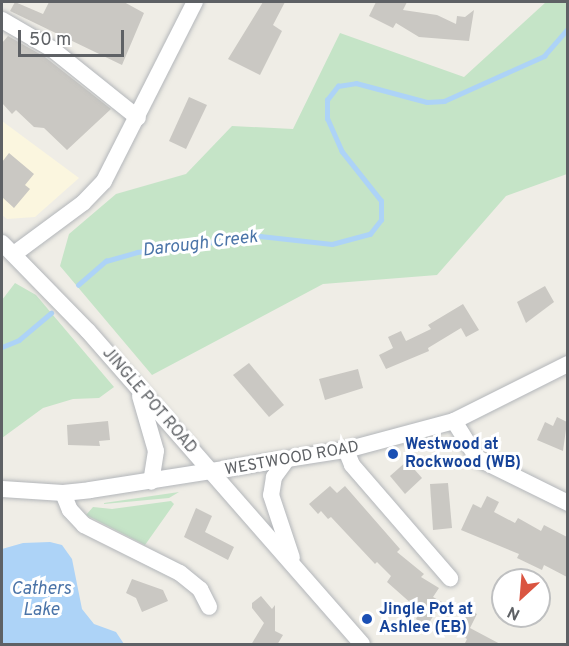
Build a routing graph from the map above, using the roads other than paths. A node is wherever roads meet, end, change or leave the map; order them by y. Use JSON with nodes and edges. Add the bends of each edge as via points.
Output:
{"nodes":[{"id":1,"x":195,"y":2,"type":"edge"},
{"id":2,"x":2,"y":20,"type":"edge"},
{"id":3,"x":138,"y":118,"type":"junction"},
{"id":4,"x":2,"y":243,"type":"edge"},
{"id":5,"x":14,"y":254,"type":"junction"},
{"id":6,"x":567,"y":364,"type":"edge"},
{"id":7,"x":137,"y":388,"type":"junction"},
{"id":8,"x":454,"y":421,"type":"junction"},
{"id":9,"x":346,"y":450,"type":"junction"},
{"id":10,"x":285,"y":462,"type":"junction"},
{"id":11,"x":212,"y":473,"type":"junction"},
{"id":12,"x":151,"y":482,"type":"junction"},
{"id":13,"x":2,"y":489,"type":"edge"},
{"id":14,"x":63,"y":494,"type":"junction"},
{"id":15,"x":567,"y":503,"type":"edge"},
{"id":16,"x":294,"y":565,"type":"junction"},
{"id":17,"x":450,"y":578,"type":"dead end"},
{"id":18,"x":209,"y":607,"type":"dead end"},
{"id":19,"x":362,"y":645,"type":"edge"}],
"edges":[{"from":1,"to":3,"type":"street"},
{"from":2,"to":3,"type":"street","via":[[52,49]]},
{"from":3,"to":5,"type":"street","via":[[99,188]]},
{"from":4,"to":5,"type":"street","name":"JINGLE POT ROAD"},
{"from":5,"to":7,"type":"street","name":"JINGLE POT ROAD"},
{"from":6,"to":8,"type":"street","name":"WESTWOOD ROAD"},
{"from":7,"to":11,"type":"street","name":"JINGLE POT ROAD"},
{"from":7,"to":12,"type":"street","via":[[156,451]]},
{"from":8,"to":9,"type":"street","name":"WESTWOOD ROAD"},
{"from":8,"to":15,"type":"street","via":[[477,458]]},
{"from":9,"to":10,"type":"street","name":"WESTWOOD ROAD"},
{"from":9,"to":17,"type":"street","via":[[352,465]]},
{"from":10,"to":11,"type":"street","name":"WESTWOOD ROAD"},
{"from":10,"to":16,"type":"street","via":[[274,477],[271,495]]},
{"from":11,"to":12,"type":"street","name":"WESTWOOD ROAD"},
{"from":11,"to":16,"type":"street","name":"JINGLE POT ROAD"},
{"from":12,"to":14,"type":"street","name":"WESTWOOD ROAD"},
{"from":13,"to":14,"type":"street","name":"WESTWOOD ROAD"},
{"from":14,"to":18,"type":"street","via":[[70,510],[84,525],[180,573],[200,589]]},
{"from":16,"to":19,"type":"street","name":"JINGLE POT ROAD"}]}
